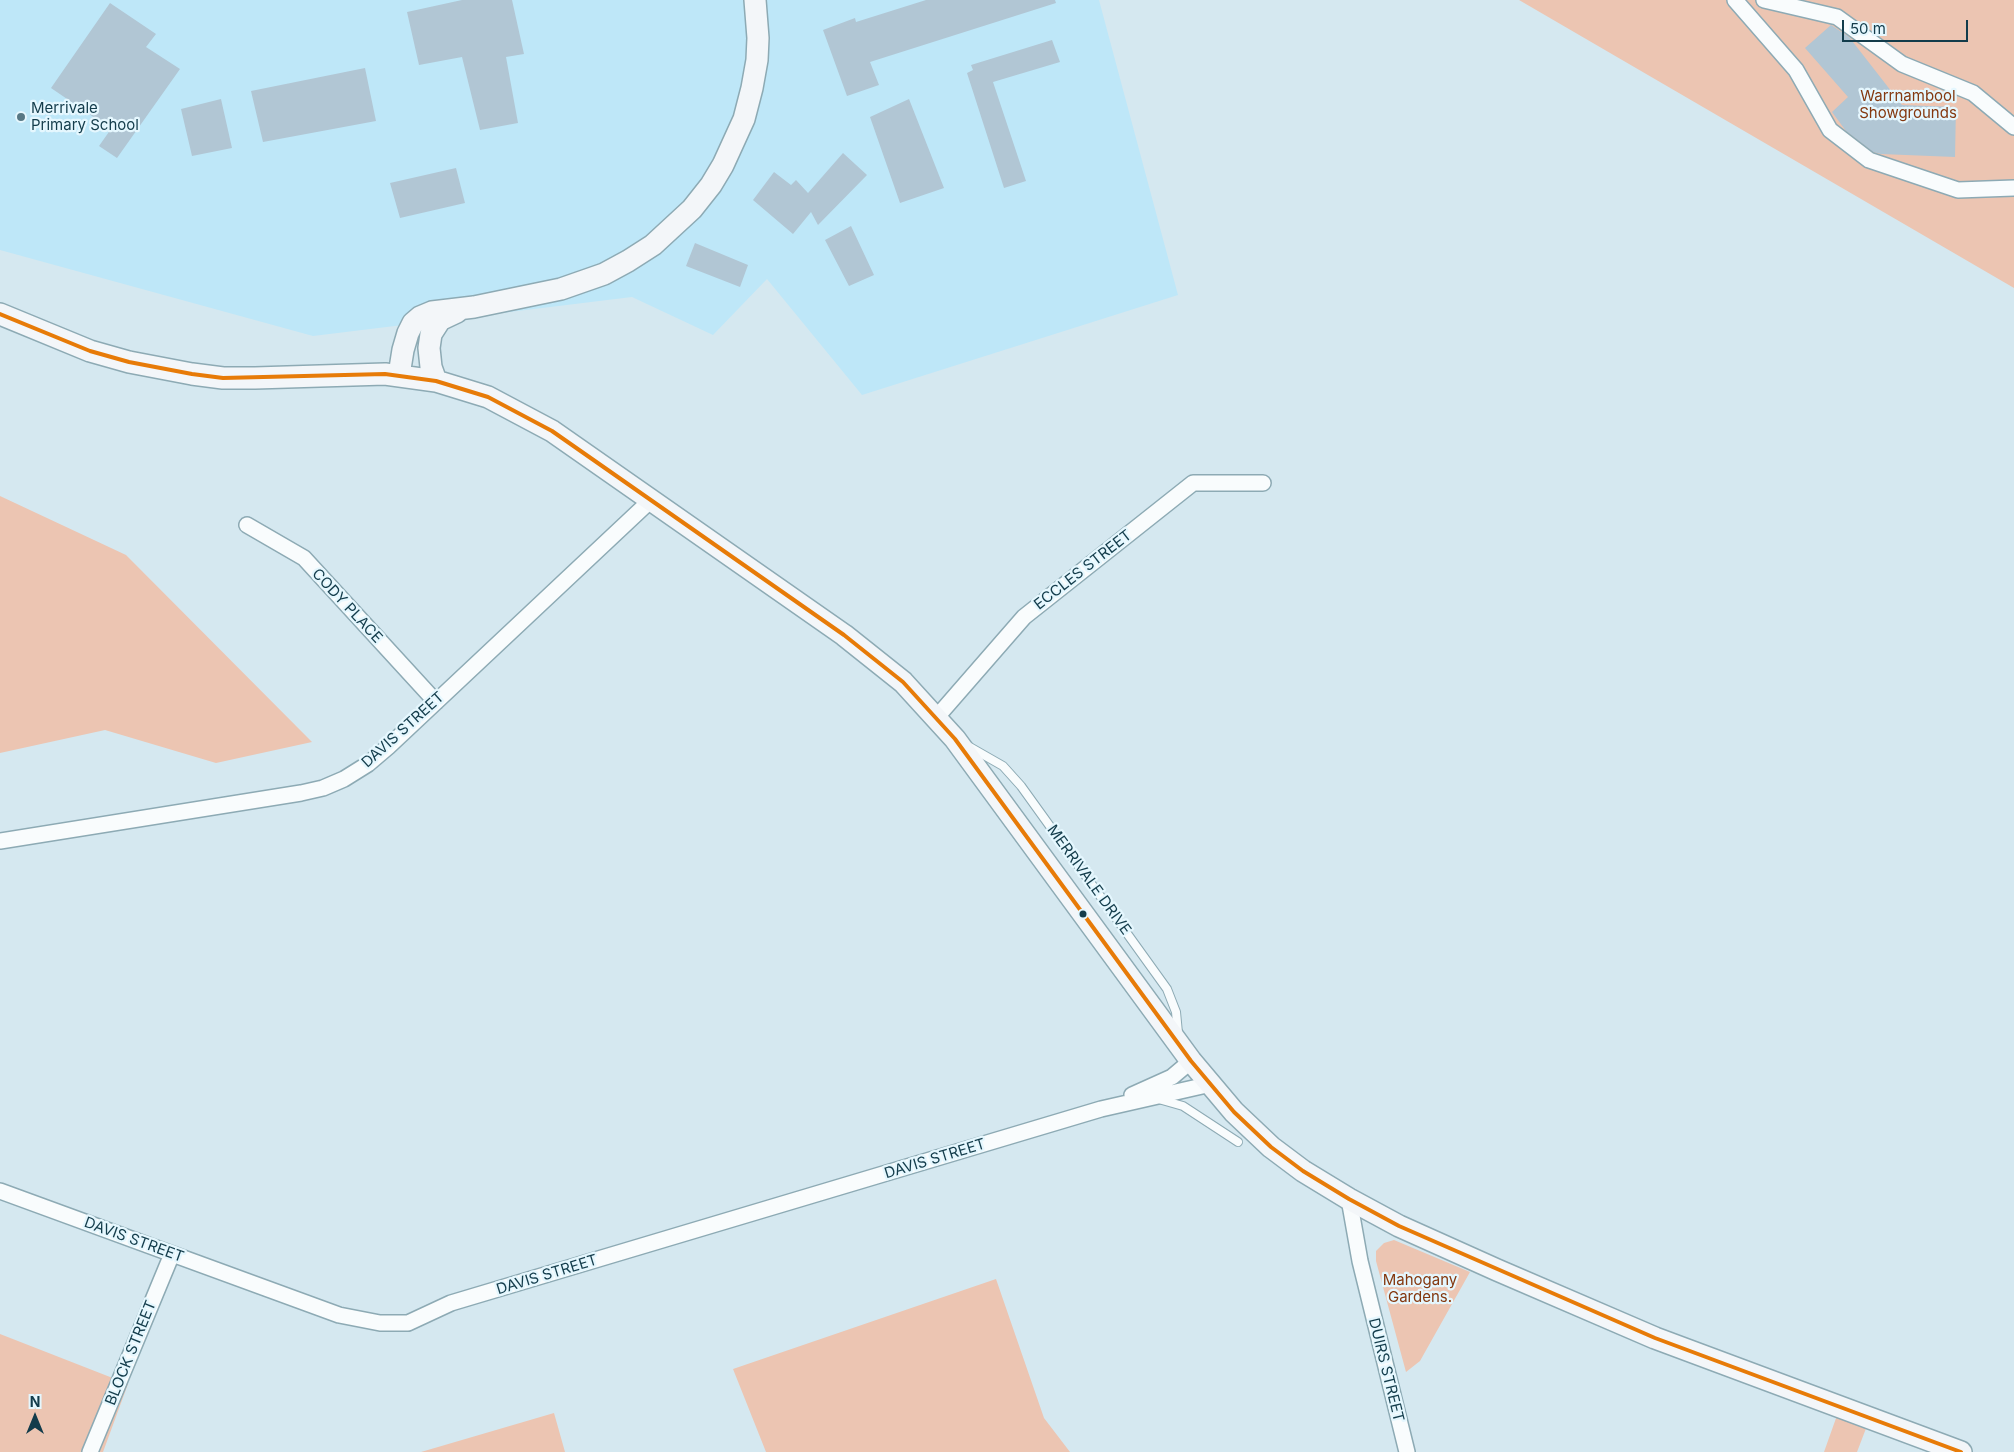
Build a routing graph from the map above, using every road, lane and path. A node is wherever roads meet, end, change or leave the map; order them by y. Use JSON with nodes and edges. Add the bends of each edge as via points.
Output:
{"nodes":[{"id":1,"x":755,"y":0,"type":"edge"},
{"id":2,"x":1735,"y":0,"type":"edge"},
{"id":3,"x":1764,"y":0,"type":"edge"},
{"id":4,"x":2014,"y":127,"type":"edge"},
{"id":5,"x":2014,"y":188,"type":"edge"},
{"id":6,"x":474,"y":307,"type":"junction"},
{"id":7,"x":0,"y":314,"type":"edge"},
{"id":8,"x":399,"y":375,"type":"junction"},
{"id":9,"x":436,"y":381,"type":"junction"},
{"id":10,"x":1263,"y":483,"type":"dead end"},
{"id":11,"x":650,"y":500,"type":"junction"},
{"id":12,"x":246,"y":525,"type":"dead end"},
{"id":13,"x":436,"y":702,"type":"junction"},
{"id":14,"x":936,"y":718,"type":"junction"},
{"id":15,"x":0,"y":841,"type":"edge"},
{"id":16,"x":1187,"y":1056,"type":"junction"},
{"id":17,"x":1211,"y":1084,"type":"junction"},
{"id":18,"x":1147,"y":1099,"type":"junction"},
{"id":19,"x":1101,"y":1109,"type":"junction"},
{"id":20,"x":1238,"y":1142,"type":"dead end"},
{"id":21,"x":0,"y":1191,"type":"edge"},
{"id":22,"x":1348,"y":1199,"type":"junction"},
{"id":23,"x":172,"y":1254,"type":"junction"},
{"id":24,"x":90,"y":1452,"type":"edge"},
{"id":25,"x":1406,"y":1452,"type":"edge"},
{"id":26,"x":1961,"y":1452,"type":"edge"}],
"edges":[{"from":1,"to":6,"type":"street","via":[[757,60],[744,118],[723,165],[692,209],[653,245],[604,274],[561,289]]},
{"from":2,"to":5,"type":"street","via":[[1796,70],[1830,130],[1869,160],[1958,190]]},
{"from":3,"to":4,"type":"street","via":[[1837,17],[1902,64],[1973,93]]},
{"from":6,"to":8,"type":"street","via":[[432,312],[413,323],[404,345]]},
{"from":6,"to":9,"type":"street","via":[[447,316],[433,329],[429,348]]},
{"from":7,"to":8,"type":"street","name":"MERRIVALE DRIVE","via":[[90,351],[192,374],[223,378],[360,373]]},
{"from":8,"to":9,"type":"street","name":"MERRIVALE DRIVE"},
{"from":9,"to":11,"type":"street","name":"MERRIVALE DRIVE","via":[[488,397],[552,431]]},
{"from":10,"to":14,"type":"street","name":"ECCLES STREET","via":[[1193,483],[1024,617]]},
{"from":11,"to":13,"type":"street","name":"DAVIS STREET"},
{"from":11,"to":14,"type":"street","name":"MERRIVALE DRIVE","via":[[865,651],[903,682]]},
{"from":12,"to":13,"type":"street","name":"CODY PLACE","via":[[304,558]]},
{"from":13,"to":15,"type":"street","name":"DAVIS STREET","via":[[368,764],[323,788]]},
{"from":14,"to":16,"type":"street","name":"MERRIVALE DRIVE","via":[[955,739]]},
{"from":16,"to":17,"type":"street","name":"MERRIVALE DRIVE"},
{"from":16,"to":19,"type":"street","name":"DAVIS STREET","via":[[1172,1077]]},
{"from":17,"to":18,"type":"street","name":"DAVIS STREET"},
{"from":17,"to":22,"type":"street","name":"MERRIVALE DRIVE","via":[[1234,1112],[1272,1147],[1303,1172]]},
{"from":18,"to":19,"type":"street","name":"DAVIS STREET"},
{"from":18,"to":20,"type":"lane","via":[[1183,1106]]},
{"from":19,"to":23,"type":"street","name":"DAVIS STREET","via":[[451,1303],[408,1322],[380,1322],[339,1315]]},
{"from":21,"to":23,"type":"street","name":"DAVIS STREET"},
{"from":22,"to":25,"type":"street","name":"DUIRS STREET"},
{"from":22,"to":26,"type":"street","name":"MERRIVALE DRIVE","via":[[1399,1226],[1655,1338]]},
{"from":23,"to":24,"type":"street","name":"BLOCK STREET"}]}
